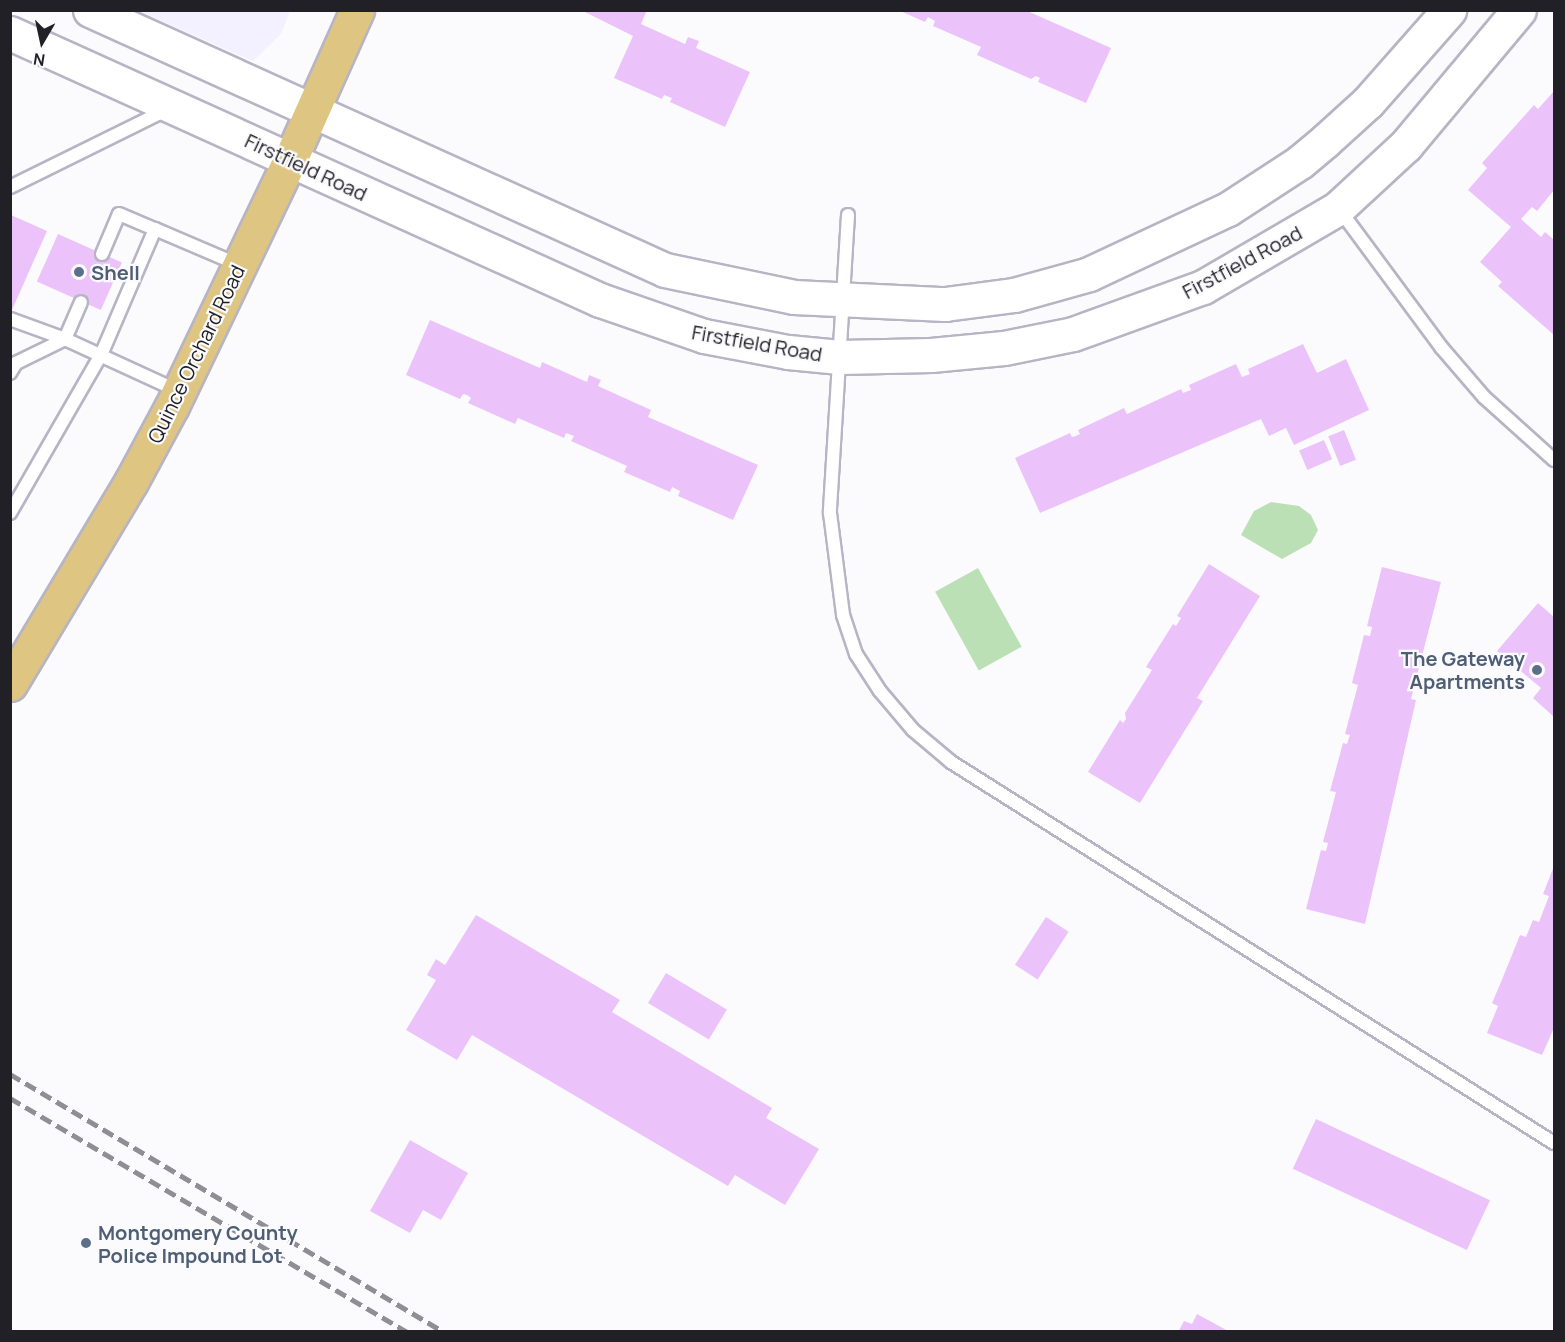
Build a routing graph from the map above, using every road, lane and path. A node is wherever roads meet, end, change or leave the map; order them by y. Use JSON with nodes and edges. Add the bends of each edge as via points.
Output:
{"nodes":[{"id":1,"x":357,"y":10,"type":"edge"},
{"id":2,"x":1449,"y":10,"type":"edge"},
{"id":3,"x":1519,"y":10,"type":"edge"},
{"id":4,"x":103,"y":13,"type":"edge"},
{"id":5,"x":10,"y":33,"type":"edge"},
{"id":6,"x":173,"y":106,"type":"junction"},
{"id":7,"x":312,"y":113,"type":"junction"},
{"id":8,"x":290,"y":160,"type":"junction"},
{"id":9,"x":10,"y":187,"type":"edge"},
{"id":10,"x":1338,"y":208,"type":"junction"},
{"id":11,"x":848,"y":215,"type":"dead end"},
{"id":12,"x":155,"y":229,"type":"junction"},
{"id":13,"x":102,"y":254,"type":"dead end"},
{"id":14,"x":240,"y":266,"type":"junction"},
{"id":15,"x":843,"y":301,"type":"junction"},
{"id":16,"x":81,"y":302,"type":"dead end"},
{"id":17,"x":10,"y":319,"type":"edge"},
{"id":18,"x":65,"y":339,"type":"junction"},
{"id":19,"x":101,"y":355,"type":"junction"},
{"id":20,"x":840,"y":357,"type":"junction"},
{"id":21,"x":10,"y":373,"type":"edge"},
{"id":22,"x":179,"y":391,"type":"junction"},
{"id":23,"x":1554,"y":460,"type":"edge"},
{"id":24,"x":10,"y":513,"type":"edge"},
{"id":25,"x":10,"y":684,"type":"edge"},
{"id":26,"x":1554,"y":1143,"type":"edge"}],
"edges":[{"from":1,"to":7,"type":"main road","name":"Quince Orchard Road"},
{"from":2,"to":15,"type":"street","via":[[1368,102],[1300,162],[1228,209],[1132,256],[1089,274],[1014,295],[945,304]]},
{"from":3,"to":10,"type":"street","name":"Firstfield Road","via":[[1406,146]]},
{"from":4,"to":7,"type":"street"},
{"from":5,"to":6,"type":"street","name":"Firstfield Road"},
{"from":6,"to":8,"type":"street","name":"Firstfield Road"},
{"from":6,"to":9,"type":"lane"},
{"from":7,"to":8,"type":"main road","name":"Quince Orchard Road"},
{"from":7,"to":15,"type":"street","via":[[665,270],[794,297]]},
{"from":8,"to":14,"type":"main road","name":"Quince Orchard Road"},
{"from":8,"to":20,"type":"street","name":"Firstfield Road","via":[[600,300],[656,321],[714,338]]},
{"from":10,"to":20,"type":"street","name":"Firstfield Road","via":[[1203,286],[1073,334],[1004,348],[931,356]]},
{"from":10,"to":23,"type":"lane","via":[[1484,397]]},
{"from":11,"to":15,"type":"lane"},
{"from":12,"to":13,"type":"lane","via":[[119,214]]},
{"from":12,"to":14,"type":"lane"},
{"from":12,"to":19,"type":"lane"},
{"from":14,"to":22,"type":"main road","name":"Quince Orchard Road"},
{"from":15,"to":20,"type":"lane"},
{"from":16,"to":18,"type":"lane"},
{"from":17,"to":18,"type":"lane"},
{"from":18,"to":19,"type":"lane"},
{"from":18,"to":21,"type":"lane","via":[[16,363]]},
{"from":19,"to":22,"type":"lane"},
{"from":19,"to":24,"type":"lane"},
{"from":20,"to":26,"type":"lane","via":[[830,513],[837,584],[856,654],[913,730],[951,762]]},
{"from":22,"to":25,"type":"main road","name":"Quince Orchard Road","via":[[131,482]]}]}
